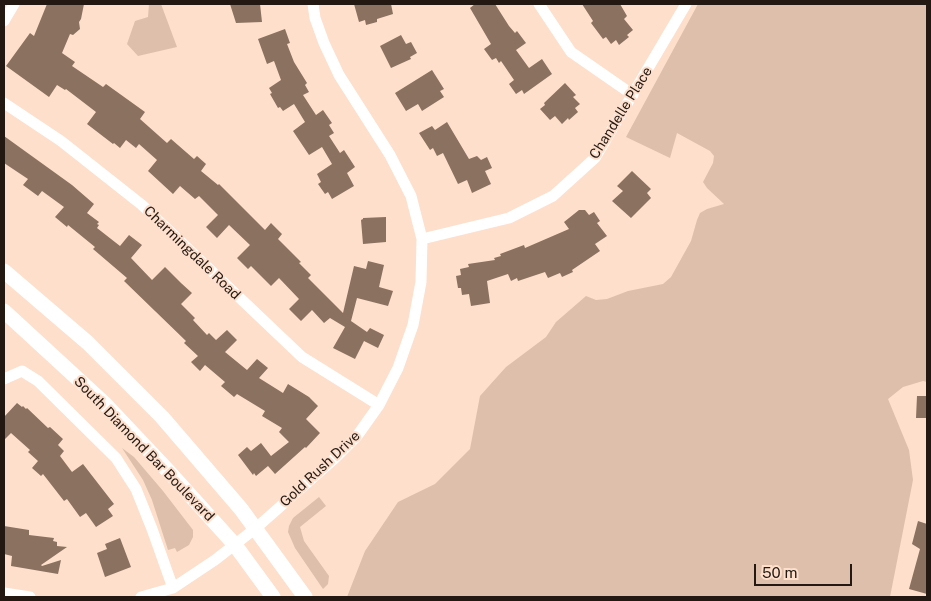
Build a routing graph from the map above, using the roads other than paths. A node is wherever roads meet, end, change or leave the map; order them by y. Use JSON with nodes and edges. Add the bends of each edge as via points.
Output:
{"nodes":[{"id":1,"x":14,"y":4,"type":"edge"},
{"id":2,"x":313,"y":4,"type":"edge"},
{"id":3,"x":539,"y":4,"type":"edge"},
{"id":4,"x":686,"y":4,"type":"edge"},
{"id":5,"x":4,"y":20,"type":"edge"},
{"id":6,"x":633,"y":96,"type":"junction"},
{"id":7,"x":4,"y":103,"type":"edge"},
{"id":8,"x":422,"y":238,"type":"junction"},
{"id":9,"x":4,"y":271,"type":"edge"},
{"id":10,"x":4,"y":311,"type":"edge"},
{"id":11,"x":4,"y":379,"type":"edge"},
{"id":12,"x":379,"y":405,"type":"junction"},
{"id":13,"x":256,"y":528,"type":"junction"},
{"id":14,"x":235,"y":545,"type":"junction"},
{"id":15,"x":173,"y":588,"type":"junction"},
{"id":16,"x":4,"y":594,"type":"edge"},
{"id":17,"x":30,"y":597,"type":"edge"},
{"id":18,"x":141,"y":597,"type":"edge"},
{"id":19,"x":273,"y":597,"type":"edge"},
{"id":20,"x":305,"y":597,"type":"edge"}],
"edges":[{"from":1,"to":5,"type":"street"},
{"from":2,"to":8,"type":"street","name":"Gold Rush Drive","via":[[324,43],[339,75],[390,155],[411,196]]},
{"from":3,"to":6,"type":"street","via":[[572,52]]},
{"from":4,"to":6,"type":"street","name":"Chandelle Place"},
{"from":6,"to":8,"type":"street","name":"Chandelle Place","via":[[595,158],[553,196],[509,218]]},
{"from":7,"to":12,"type":"street","name":"Charmingdale Road","via":[[61,141],[142,205],[302,357]]},
{"from":8,"to":12,"type":"street","name":"Gold Rush Drive","via":[[422,282],[413,325],[398,368]]},
{"from":9,"to":13,"type":"main road","name":"South Diamond Bar Boulevard","via":[[88,342],[162,417]]},
{"from":10,"to":14,"type":"main road","name":"South Diamond Bar Boulevard","via":[[104,403]]},
{"from":11,"to":15,"type":"street","via":[[22,371],[38,381],[116,458],[136,489]]},
{"from":12,"to":13,"type":"street","name":"Gold Rush Drive","via":[[357,436]]},
{"from":13,"to":14,"type":"street","name":"Gold Rush Drive"},
{"from":13,"to":20,"type":"main road","name":"South Diamond Bar Boulevard"},
{"from":14,"to":15,"type":"street","name":"Gold Rush Drive"},
{"from":14,"to":19,"type":"main road","name":"South Diamond Bar Boulevard"},
{"from":15,"to":18,"type":"street","name":"Gold Rush Drive"},
{"from":16,"to":17,"type":"street"}]}
